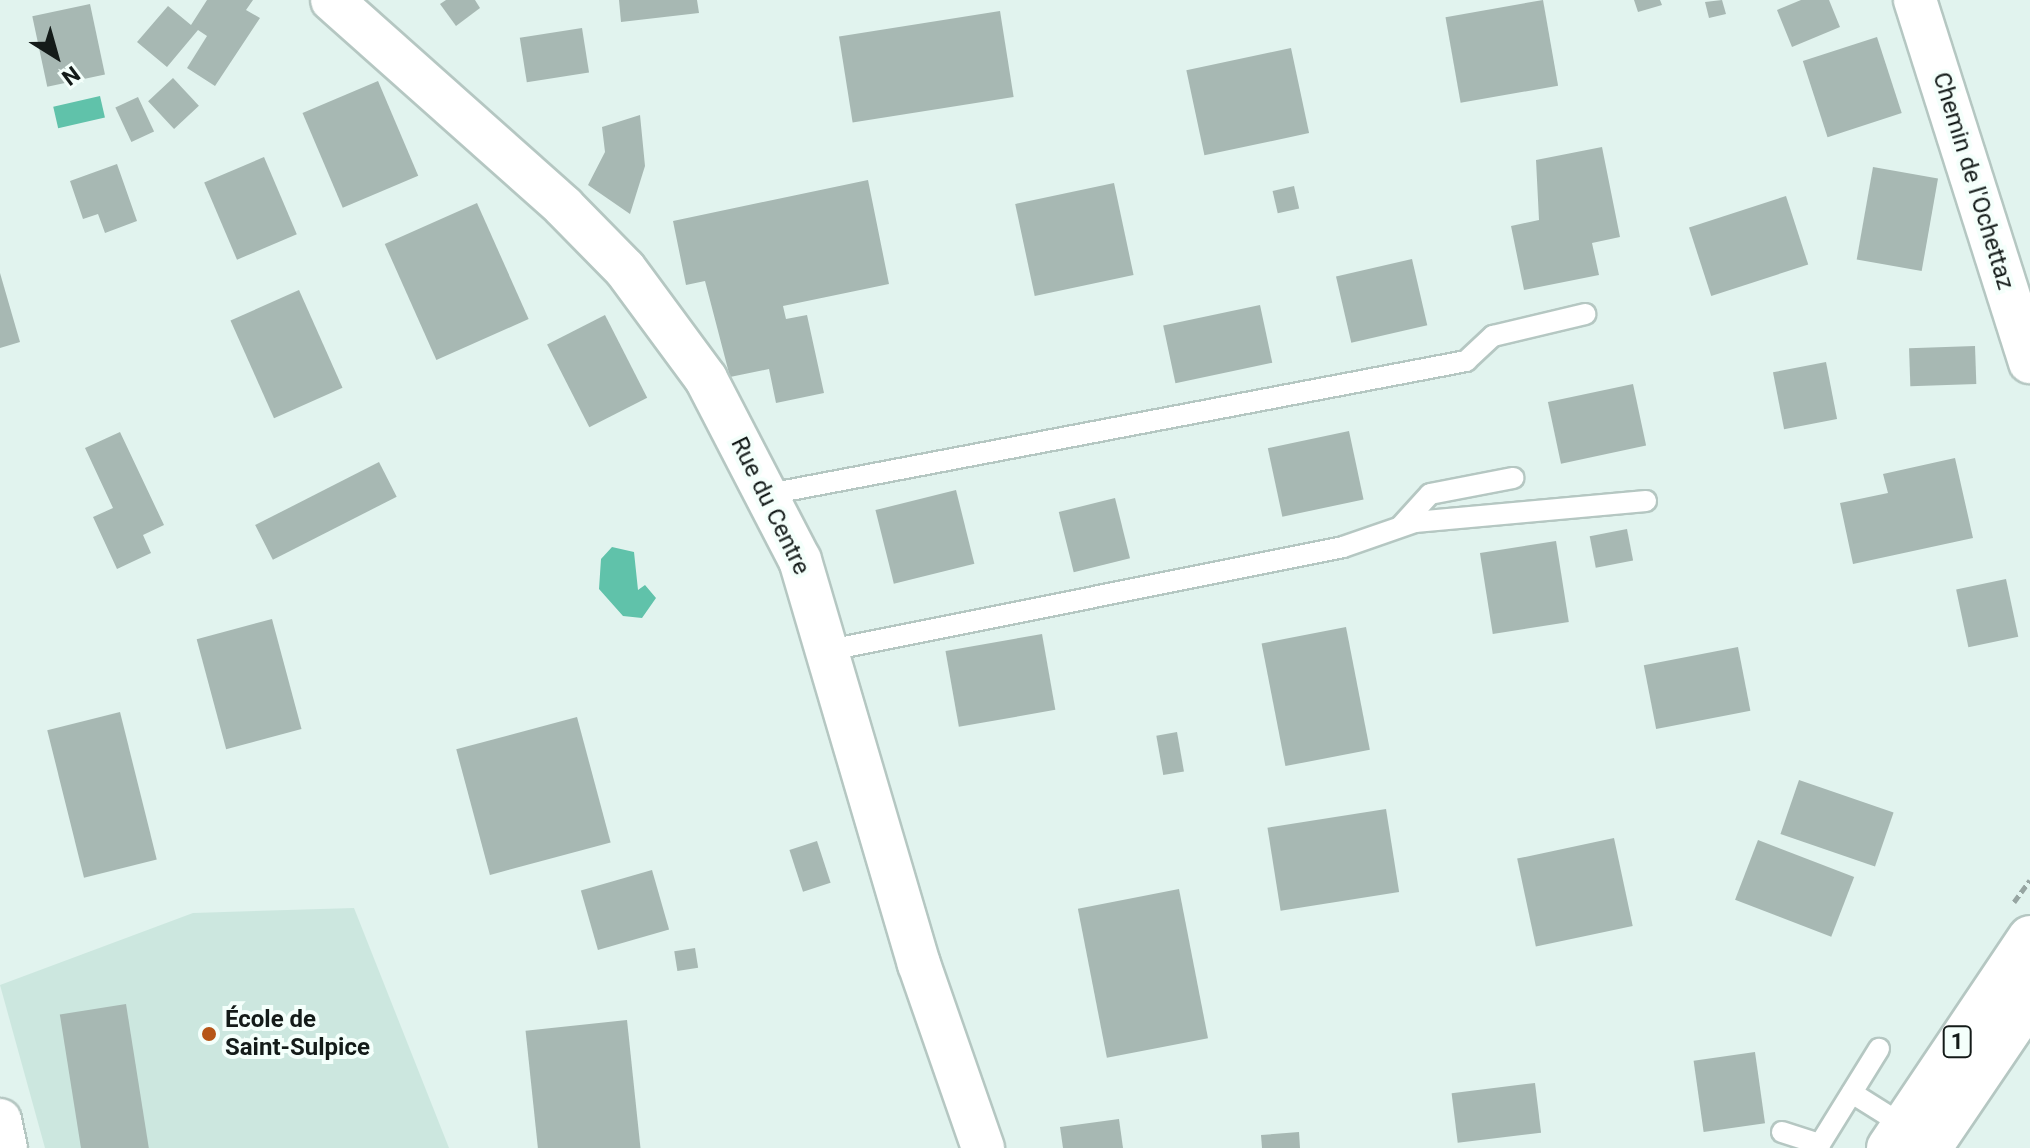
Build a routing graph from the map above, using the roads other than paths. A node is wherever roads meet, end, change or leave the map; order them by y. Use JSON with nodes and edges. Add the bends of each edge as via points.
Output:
{"nodes":[{"id":1,"x":332,"y":0,"type":"edge"},
{"id":2,"x":1915,"y":0,"type":"edge"},
{"id":3,"x":1585,"y":314,"type":"dead end"},
{"id":4,"x":2030,"y":362,"type":"edge"},
{"id":5,"x":1513,"y":478,"type":"dead end"},
{"id":6,"x":769,"y":494,"type":"junction"},
{"id":7,"x":1646,"y":501,"type":"dead end"},
{"id":8,"x":1400,"y":527,"type":"junction"},
{"id":9,"x":830,"y":650,"type":"junction"},
{"id":10,"x":2030,"y":938,"type":"edge"},
{"id":11,"x":2030,"y":999,"type":"edge"},
{"id":12,"x":1879,"y":1049,"type":"dead end"},
{"id":13,"x":1852,"y":1093,"type":"junction"},
{"id":14,"x":0,"y":1120,"type":"edge"},
{"id":15,"x":1782,"y":1132,"type":"dead end"},
{"id":16,"x":1906,"y":1141,"type":"edge"},
{"id":17,"x":6,"y":1148,"type":"edge"},
{"id":18,"x":983,"y":1148,"type":"edge"}],
"edges":[{"from":1,"to":6,"type":"street","name":"Rue du Centre","via":[[625,269],[706,379]]},
{"from":2,"to":4,"type":"street","name":"Chemin de l'Ochettaz"},
{"from":3,"to":6,"type":"lane","via":[[1493,336],[1466,361]]},
{"from":5,"to":8,"type":"lane","via":[[1430,494]]},
{"from":6,"to":9,"type":"street","name":"Rue du Centre"},
{"from":7,"to":8,"type":"lane"},
{"from":8,"to":9,"type":"lane","via":[[1343,547]]},
{"from":9,"to":18,"type":"street","name":"Rue du Centre","via":[[919,964]]},
{"from":10,"to":16,"type":"main road","number":"1"},
{"from":11,"to":16,"type":"main road","number":"1"},
{"from":12,"to":13,"type":"lane"},
{"from":13,"to":15,"type":"lane","via":[[1820,1144]]},
{"from":13,"to":16,"type":"lane"},
{"from":14,"to":17,"type":"street"}]}
